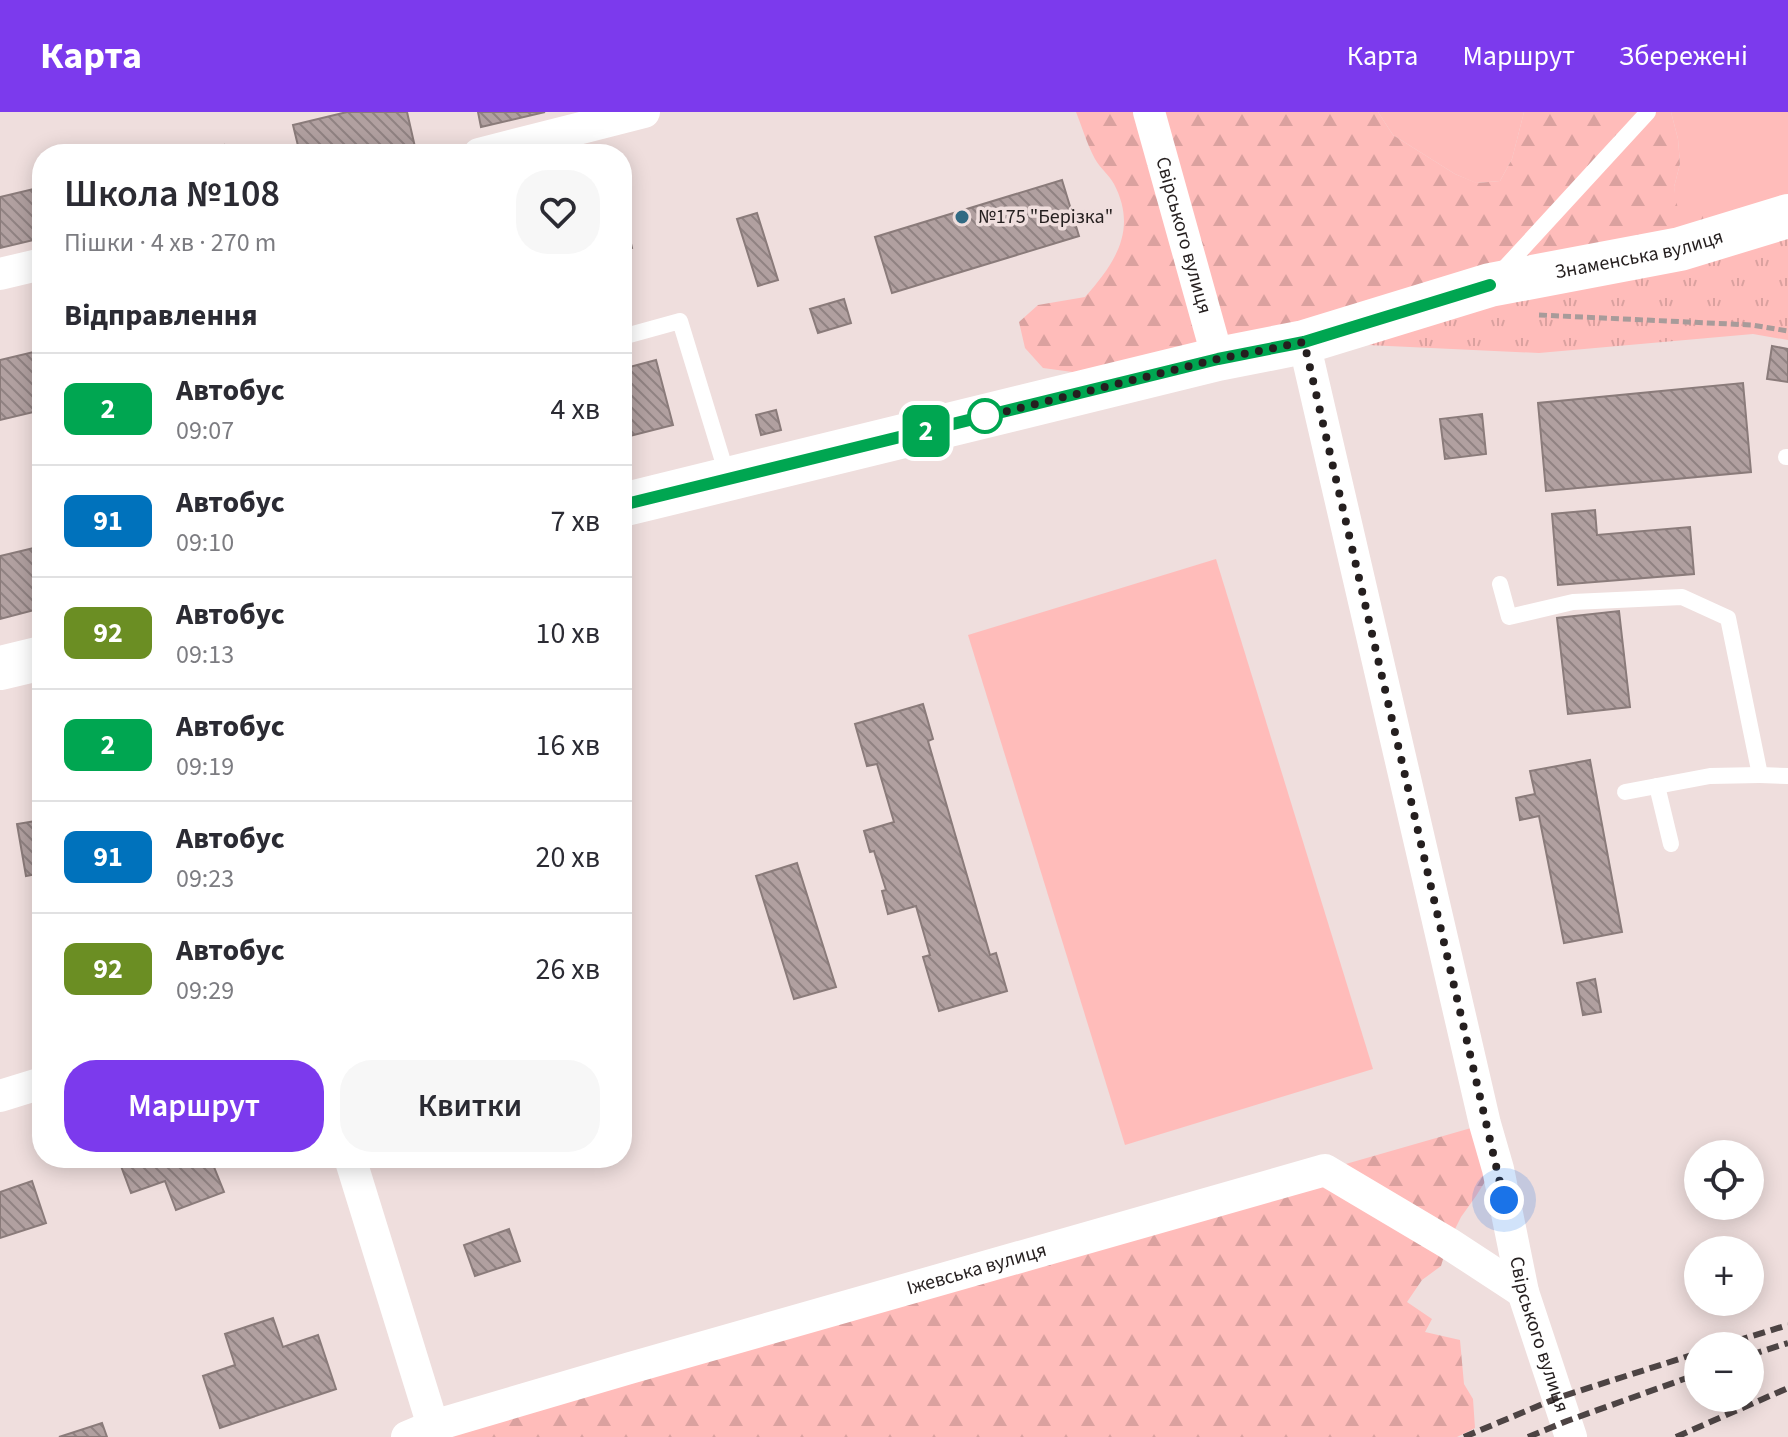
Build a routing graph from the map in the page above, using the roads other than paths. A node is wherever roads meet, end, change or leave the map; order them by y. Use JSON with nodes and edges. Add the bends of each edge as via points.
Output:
{"nodes":[{"id":1,"x":644,"y":112,"type":"edge"},
{"id":2,"x":1149,"y":112,"type":"edge"},
{"id":3,"x":1648,"y":112,"type":"edge"},
{"id":4,"x":518,"y":144,"type":"edge"},
{"id":5,"x":1788,"y":216,"type":"edge"},
{"id":6,"x":32,"y":266,"type":"edge"},
{"id":7,"x":0,"y":274,"type":"edge"},
{"id":8,"x":1490,"y":285,"type":"junction"},
{"id":9,"x":632,"y":334,"type":"edge"},
{"id":10,"x":1304,"y":342,"type":"junction"},
{"id":11,"x":1218,"y":359,"type":"junction"},
{"id":12,"x":728,"y":480,"type":"junction"},
{"id":13,"x":632,"y":503,"type":"edge"},
{"id":14,"x":1500,"y":584,"type":"dead end"},
{"id":15,"x":32,"y":660,"type":"edge"},
{"id":16,"x":0,"y":668,"type":"edge"},
{"id":17,"x":1760,"y":775,"type":"junction"},
{"id":18,"x":1788,"y":776,"type":"edge"},
{"id":19,"x":1657,"y":786,"type":"junction"},
{"id":20,"x":1625,"y":792,"type":"dead end"},
{"id":21,"x":1671,"y":844,"type":"dead end"},
{"id":22,"x":32,"y":1086,"type":"edge"},
{"id":23,"x":0,"y":1096,"type":"edge"},
{"id":24,"x":353,"y":1168,"type":"edge"},
{"id":25,"x":1523,"y":1292,"type":"junction"},
{"id":26,"x":420,"y":1432,"type":"edge"},
{"id":27,"x":1571,"y":1437,"type":"edge"}],
"edges":[{"from":1,"to":4,"type":"street"},
{"from":2,"to":11,"type":"street","name":"Свірського вулиця"},
{"from":3,"to":8,"type":"lane"},
{"from":5,"to":8,"type":"main road","name":"Знаменська вулиця","via":[[1680,249]]},
{"from":6,"to":7,"type":"street"},
{"from":8,"to":10,"type":"main road","name":"Знаменська вулиця"},
{"from":9,"to":12,"type":"lane","via":[[680,321]]},
{"from":10,"to":11,"type":"main road","name":"Знаменська вулиця"},
{"from":10,"to":25,"type":"street","name":"Свірського вулиця"},
{"from":11,"to":12,"type":"main road","name":"Знаменська вулиця"},
{"from":12,"to":13,"type":"main road","name":"Знаменська вулиця"},
{"from":14,"to":17,"type":"lane","via":[[1509,617],[1573,602],[1682,597],[1728,618]]},
{"from":15,"to":16,"type":"main road"},
{"from":17,"to":18,"type":"lane"},
{"from":17,"to":19,"type":"lane","via":[[1710,776]]},
{"from":19,"to":20,"type":"lane"},
{"from":19,"to":21,"type":"lane"},
{"from":22,"to":23,"type":"street"},
{"from":24,"to":26,"type":"street"},
{"from":25,"to":26,"type":"street","name":"Іжевська вулиця","via":[[1325,1170]]},
{"from":25,"to":27,"type":"street","name":"Свірського вулиця"}]}
